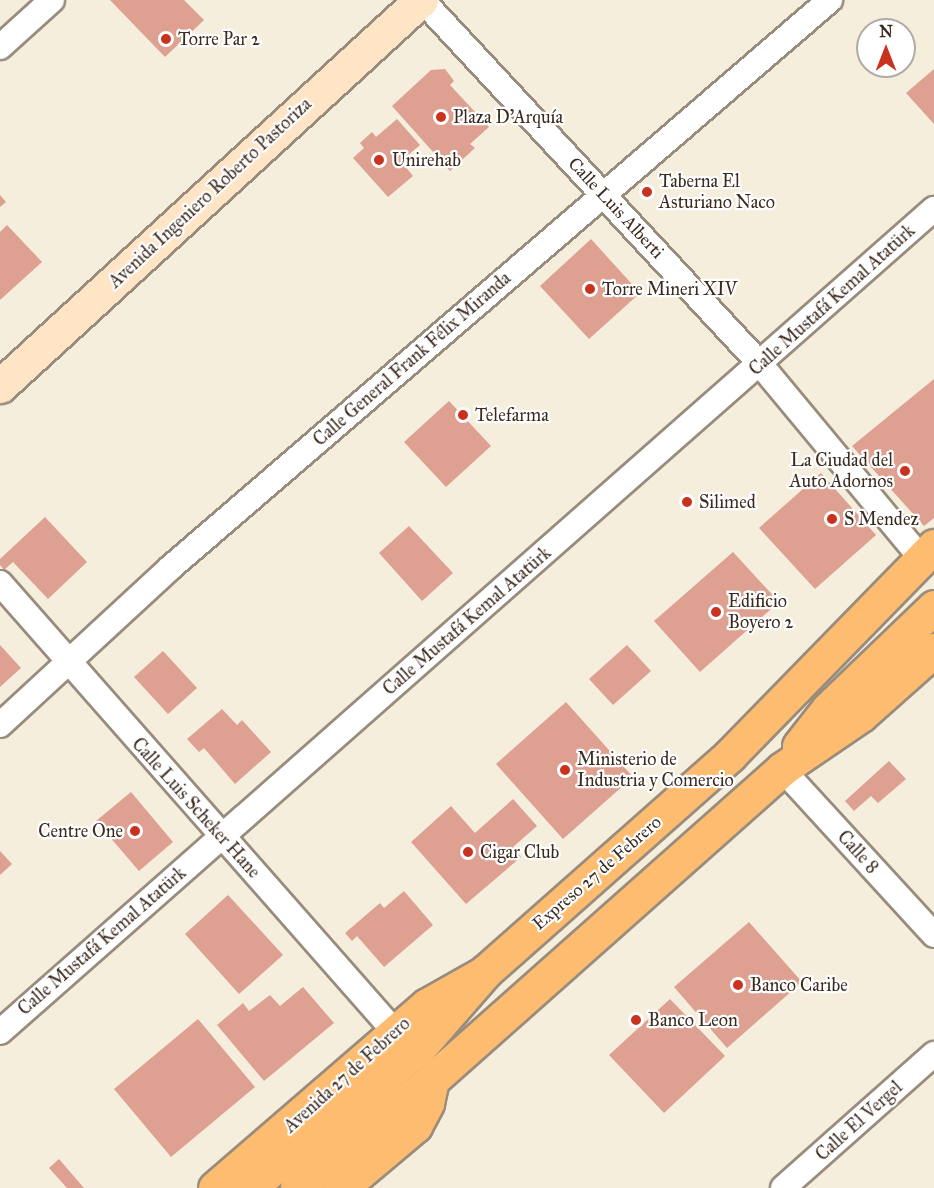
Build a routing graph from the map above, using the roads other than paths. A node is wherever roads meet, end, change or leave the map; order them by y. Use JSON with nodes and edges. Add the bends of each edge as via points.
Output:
{"nodes":[{"id":1,"x":52,"y":0,"type":"edge"},
{"id":2,"x":421,"y":0,"type":"edge"},
{"id":3,"x":830,"y":0,"type":"edge"},
{"id":4,"x":0,"y":47,"type":"edge"},
{"id":5,"x":605,"y":194,"type":"junction"},
{"id":6,"x":934,"y":209,"type":"edge"},
{"id":7,"x":760,"y":364,"type":"junction"},
{"id":8,"x":0,"y":386,"type":"edge"},
{"id":9,"x":927,"y":552,"type":"edge"},
{"id":10,"x":0,"y":584,"type":"edge"},
{"id":11,"x":934,"y":607,"type":"edge"},
{"id":12,"x":934,"y":650,"type":"edge"},
{"id":13,"x":68,"y":664,"type":"junction"},
{"id":14,"x":0,"y":725,"type":"edge"},
{"id":15,"x":782,"y":769,"type":"junction"},
{"id":16,"x":221,"y":836,"type":"junction"},
{"id":17,"x":934,"y":935,"type":"edge"},
{"id":18,"x":485,"y":972,"type":"junction"},
{"id":19,"x":0,"y":1032,"type":"edge"},
{"id":20,"x":395,"y":1032,"type":"junction"},
{"id":21,"x":934,"y":1054,"type":"edge"},
{"id":22,"x":432,"y":1080,"type":"junction"},
{"id":23,"x":215,"y":1188,"type":"edge"},
{"id":24,"x":249,"y":1188,"type":"edge"},
{"id":25,"x":297,"y":1188,"type":"edge"},
{"id":26,"x":341,"y":1188,"type":"edge"},
{"id":27,"x":783,"y":1188,"type":"edge"}],
"edges":[{"from":1,"to":4,"type":"street"},
{"from":2,"to":5,"type":"street","name":"Calle Luis Alberti"},
{"from":2,"to":8,"type":"street","name":"Avenida Ingeniero Roberto Pastoriza"},
{"from":3,"to":5,"type":"street","name":"Calle General Frank Félix Miranda"},
{"from":5,"to":7,"type":"street","name":"Calle Luis Alberti"},
{"from":5,"to":13,"type":"street","name":"Calle General Frank Félix Miranda","via":[[178,561]]},
{"from":6,"to":7,"type":"street","name":"Calle Mustafá Kemal Atatürk"},
{"from":7,"to":9,"type":"street","name":"Calle Luis Alberti"},
{"from":7,"to":16,"type":"street","name":"Calle Mustafá Kemal Atatürk"},
{"from":9,"to":18,"type":"main road","name":"Expreso 27 de Febrero","via":[[730,755]]},
{"from":10,"to":13,"type":"street","name":"Calle Luis Scheker Hane"},
{"from":11,"to":15,"type":"main road","via":[[828,709]]},
{"from":12,"to":15,"type":"main road","via":[[861,715]]},
{"from":13,"to":14,"type":"street","name":"Calle General Frank Félix Miranda"},
{"from":13,"to":16,"type":"street","name":"Calle Luis Scheker Hane"},
{"from":15,"to":17,"type":"street","name":"Calle 8"},
{"from":15,"to":22,"type":"main road"},
{"from":16,"to":19,"type":"street","name":"Calle Mustafá Kemal Atatürk"},
{"from":16,"to":20,"type":"street","name":"Calle Luis Scheker Hane"},
{"from":18,"to":20,"type":"main road","name":"Avenida 27 de Febrero","via":[[427,1005]]},
{"from":18,"to":24,"type":"main road","name":"Expreso 27 de Febrero","via":[[419,1048]]},
{"from":20,"to":23,"type":"main road","name":"Avenida 27 de Febrero","via":[[274,1141]]},
{"from":21,"to":27,"type":"street","name":"Calle El Vergel"},
{"from":22,"to":25,"type":"main road"},
{"from":22,"to":26,"type":"main road","via":[[427,1104],[415,1126]]}]}
